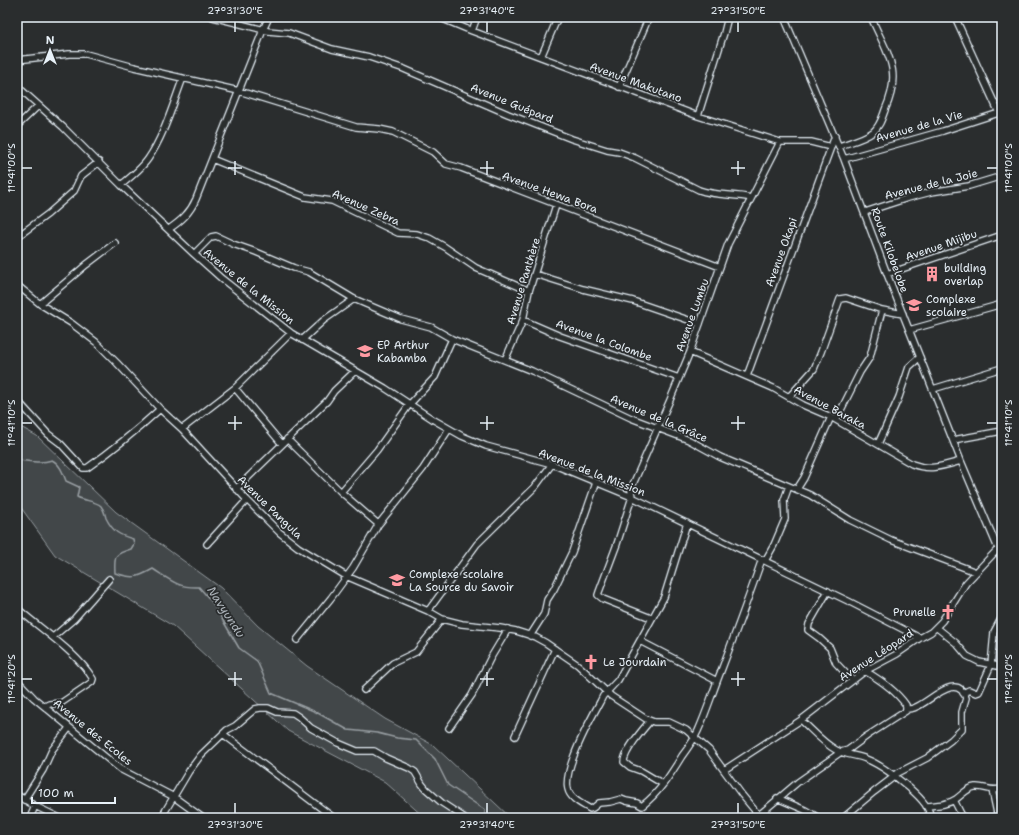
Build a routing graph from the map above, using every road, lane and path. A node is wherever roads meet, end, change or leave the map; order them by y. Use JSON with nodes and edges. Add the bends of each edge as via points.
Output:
{"nodes":[{"id":1,"x":213,"y":17,"type":"edge"},
{"id":2,"x":270,"y":17,"type":"edge"},
{"id":3,"x":438,"y":17,"type":"edge"},
{"id":4,"x":477,"y":17,"type":"edge"},
{"id":5,"x":558,"y":17,"type":"edge"},
{"id":6,"x":649,"y":17,"type":"edge"},
{"id":7,"x":728,"y":17,"type":"edge"},
{"id":8,"x":784,"y":17,"type":"edge"},
{"id":9,"x":871,"y":17,"type":"edge"},
{"id":10,"x":955,"y":17,"type":"edge"},
{"id":11,"x":263,"y":30,"type":"junction"},
{"id":12,"x":472,"y":32,"type":"junction"},
{"id":13,"x":541,"y":57,"type":"junction"},
{"id":14,"x":17,"y":60,"type":"edge"},
{"id":15,"x":183,"y":78,"type":"junction"},
{"id":16,"x":17,"y":86,"type":"edge"},
{"id":17,"x":619,"y":87,"type":"junction"},
{"id":18,"x":239,"y":92,"type":"junction"},
{"id":19,"x":38,"y":106,"type":"junction"},
{"id":20,"x":1000,"y":112,"type":"edge"},
{"id":21,"x":698,"y":116,"type":"junction"},
{"id":22,"x":17,"y":126,"type":"edge"},
{"id":23,"x":835,"y":136,"type":"junction"},
{"id":24,"x":780,"y":142,"type":"junction"},
{"id":25,"x":839,"y":146,"type":"junction"},
{"id":26,"x":831,"y":147,"type":"junction"},
{"id":27,"x":844,"y":158,"type":"junction"},
{"id":28,"x":212,"y":159,"type":"junction"},
{"id":29,"x":99,"y":162,"type":"junction"},
{"id":30,"x":1002,"y":176,"type":"edge"},
{"id":31,"x":121,"y":185,"type":"junction"},
{"id":32,"x":751,"y":198,"type":"junction"},
{"id":33,"x":556,"y":205,"type":"junction"},
{"id":34,"x":865,"y":212,"type":"junction"},
{"id":35,"x":169,"y":229,"type":"junction"},
{"id":36,"x":1002,"y":235,"type":"edge"},
{"id":37,"x":17,"y":238,"type":"edge"},
{"id":38,"x":115,"y":243,"type":"dead end"},
{"id":39,"x":194,"y":254,"type":"junction"},
{"id":40,"x":720,"y":267,"type":"junction"},
{"id":41,"x":535,"y":274,"type":"junction"},
{"id":42,"x":887,"y":274,"type":"junction"},
{"id":43,"x":18,"y":288,"type":"edge"},
{"id":44,"x":529,"y":291,"type":"junction"},
{"id":45,"x":354,"y":299,"type":"junction"},
{"id":46,"x":40,"y":304,"type":"junction"},
{"id":47,"x":1002,"y":304,"type":"edge"},
{"id":48,"x":882,"y":310,"type":"junction"},
{"id":49,"x":903,"y":314,"type":"junction"},
{"id":50,"x":523,"y":320,"type":"junction"},
{"id":51,"x":700,"y":324,"type":"junction"},
{"id":52,"x":909,"y":330,"type":"junction"},
{"id":53,"x":291,"y":333,"type":"junction"},
{"id":54,"x":452,"y":339,"type":"junction"},
{"id":55,"x":302,"y":340,"type":"junction"},
{"id":56,"x":690,"y":352,"type":"junction"},
{"id":57,"x":920,"y":358,"type":"junction"},
{"id":58,"x":505,"y":360,"type":"junction"},
{"id":59,"x":1002,"y":368,"type":"edge"},
{"id":60,"x":356,"y":371,"type":"junction"},
{"id":61,"x":747,"y":376,"type":"junction"},
{"id":62,"x":679,"y":378,"type":"junction"},
{"id":63,"x":235,"y":388,"type":"junction"},
{"id":64,"x":933,"y":389,"type":"junction"},
{"id":65,"x":789,"y":397,"type":"junction"},
{"id":66,"x":17,"y":400,"type":"edge"},
{"id":67,"x":409,"y":405,"type":"junction"},
{"id":68,"x":160,"y":409,"type":"junction"},
{"id":69,"x":831,"y":417,"type":"junction"},
{"id":70,"x":836,"y":420,"type":"junction"},
{"id":71,"x":658,"y":428,"type":"junction"},
{"id":72,"x":182,"y":429,"type":"junction"},
{"id":73,"x":449,"y":429,"type":"junction"},
{"id":74,"x":1002,"y":431,"type":"edge"},
{"id":75,"x":287,"y":439,"type":"junction"},
{"id":76,"x":952,"y":440,"type":"junction"},
{"id":77,"x":282,"y":444,"type":"junction"},
{"id":78,"x":878,"y":444,"type":"junction"},
{"id":79,"x":961,"y":462,"type":"junction"},
{"id":80,"x":552,"y":464,"type":"junction"},
{"id":81,"x":596,"y":483,"type":"junction"},
{"id":82,"x":789,"y":486,"type":"junction"},
{"id":83,"x":236,"y":489,"type":"junction"},
{"id":84,"x":797,"y":489,"type":"junction"},
{"id":85,"x":341,"y":492,"type":"junction"},
{"id":86,"x":632,"y":497,"type":"junction"},
{"id":87,"x":247,"y":500,"type":"junction"},
{"id":88,"x":687,"y":523,"type":"junction"},
{"id":89,"x":378,"y":525,"type":"junction"},
{"id":90,"x":207,"y":544,"type":"dead end"},
{"id":91,"x":998,"y":549,"type":"junction"},
{"id":92,"x":1002,"y":558,"type":"edge"},
{"id":93,"x":763,"y":560,"type":"junction"},
{"id":94,"x":976,"y":572,"type":"junction"},
{"id":95,"x":346,"y":576,"type":"junction"},
{"id":96,"x":109,"y":579,"type":"dead end"},
{"id":97,"x":828,"y":591,"type":"junction"},
{"id":98,"x":17,"y":608,"type":"edge"},
{"id":99,"x":428,"y":611,"type":"junction"},
{"id":100,"x":1002,"y":617,"type":"edge"},
{"id":101,"x":651,"y":618,"type":"junction"},
{"id":102,"x":442,"y":619,"type":"junction"},
{"id":103,"x":936,"y":627,"type":"junction"},
{"id":104,"x":508,"y":629,"type":"junction"},
{"id":105,"x":530,"y":636,"type":"junction"},
{"id":106,"x":53,"y":637,"type":"junction"},
{"id":107,"x":920,"y":638,"type":"junction"},
{"id":108,"x":297,"y":640,"type":"dead end"},
{"id":109,"x":640,"y":641,"type":"junction"},
{"id":110,"x":555,"y":649,"type":"junction"},
{"id":111,"x":991,"y":665,"type":"junction"},
{"id":112,"x":1002,"y":667,"type":"edge"},
{"id":113,"x":865,"y":671,"type":"junction"},
{"id":114,"x":17,"y":680,"type":"edge"},
{"id":115,"x":852,"y":680,"type":"junction"},
{"id":116,"x":717,"y":681,"type":"junction"},
{"id":117,"x":364,"y":690,"type":"dead end"},
{"id":118,"x":606,"y":692,"type":"junction"},
{"id":119,"x":963,"y":693,"type":"junction"},
{"id":120,"x":45,"y":706,"type":"junction"},
{"id":121,"x":906,"y":709,"type":"junction"},
{"id":122,"x":801,"y":720,"type":"junction"},
{"id":123,"x":650,"y":721,"type":"junction"},
{"id":124,"x":69,"y":728,"type":"junction"},
{"id":125,"x":449,"y":728,"type":"dead end"},
{"id":126,"x":223,"y":734,"type":"junction"},
{"id":127,"x":515,"y":736,"type":"dead end"},
{"id":128,"x":695,"y":737,"type":"junction"},
{"id":129,"x":841,"y":752,"type":"junction"},
{"id":130,"x":724,"y":770,"type":"junction"},
{"id":131,"x":895,"y":775,"type":"junction"},
{"id":132,"x":663,"y":784,"type":"junction"},
{"id":133,"x":1002,"y":788,"type":"edge"},
{"id":134,"x":992,"y":790,"type":"junction"},
{"id":135,"x":17,"y":795,"type":"edge"},
{"id":136,"x":174,"y":797,"type":"junction"},
{"id":137,"x":777,"y":798,"type":"junction"},
{"id":138,"x":24,"y":800,"type":"junction"},
{"id":139,"x":954,"y":800,"type":"junction"},
{"id":140,"x":35,"y":806,"type":"junction"},
{"id":141,"x":926,"y":806,"type":"junction"},
{"id":142,"x":760,"y":816,"type":"edge"},
{"id":143,"x":30,"y":818,"type":"edge"},
{"id":144,"x":60,"y":818,"type":"edge"},
{"id":145,"x":161,"y":818,"type":"edge"},
{"id":146,"x":203,"y":818,"type":"edge"},
{"id":147,"x":334,"y":818,"type":"edge"},
{"id":148,"x":464,"y":818,"type":"edge"},
{"id":149,"x":819,"y":818,"type":"edge"},
{"id":150,"x":843,"y":818,"type":"edge"},
{"id":151,"x":926,"y":818,"type":"edge"},
{"id":152,"x":965,"y":818,"type":"edge"},
{"id":153,"x":998,"y":818,"type":"edge"}],
"edges":[{"from":1,"to":11,"type":"street","name":"Avenue Guépard"},
{"from":2,"to":11,"type":"street"},
{"from":3,"to":12,"type":"street","name":"Avenue Makutano"},
{"from":4,"to":12,"type":"street"},
{"from":5,"to":13,"type":"street"},
{"from":6,"to":17,"type":"street"},
{"from":7,"to":21,"type":"street"},
{"from":8,"to":23,"type":"street","name":"Route Kilobelobe"},
{"from":9,"to":25,"type":"street","via":[[891,61],[893,86],[888,105],[876,129],[870,134]]},
{"from":10,"to":20,"type":"street"},
{"from":11,"to":18,"type":"street"},
{"from":11,"to":32,"type":"street","name":"Avenue Guépard","via":[[289,33],[332,49],[369,57],[404,69],[572,139],[627,154],[703,192]]},
{"from":12,"to":13,"type":"street","name":"Avenue Makutano"},
{"from":13,"to":17,"type":"street","name":"Avenue Makutano"},
{"from":14,"to":15,"type":"street","name":"Avenue Hewa Bora","via":[[86,54],[134,68]]},
{"from":15,"to":18,"type":"street","name":"Avenue Hewa Bora"},
{"from":15,"to":31,"type":"street","via":[[166,122],[148,158]]},
{"from":16,"to":19,"type":"street","name":"Avenue de la Mission"},
{"from":17,"to":21,"type":"street","name":"Avenue Makutano"},
{"from":18,"to":28,"type":"street"},
{"from":18,"to":33,"type":"street","name":"Avenue Hewa Bora","via":[[356,127],[393,132],[433,152],[451,166]]},
{"from":19,"to":22,"type":"street"},
{"from":19,"to":29,"type":"street","name":"Avenue de la Mission"},
{"from":20,"to":27,"type":"street","name":"Avenue de la Vie","via":[[943,131]]},
{"from":21,"to":24,"type":"street","name":"Avenue Makutano"},
{"from":23,"to":25,"type":"street","name":"Route Kilobelobe"},
{"from":23,"to":26,"type":"street","name":"Avenue Okapi"},
{"from":24,"to":26,"type":"street","name":"Avenue Makutano","via":[[811,142]]},
{"from":24,"to":32,"type":"street","name":"Avenue Lumbu"},
{"from":25,"to":27,"type":"street","name":"Route Kilobelobe"},
{"from":26,"to":61,"type":"street","name":"Avenue Okapi"},
{"from":27,"to":34,"type":"street","name":"Route Kilobelobe"},
{"from":28,"to":35,"type":"street","via":[[191,210]]},
{"from":28,"to":44,"type":"street","name":"Avenue Zebra","via":[[305,197],[332,201],[398,233],[417,234],[429,238],[476,268]]},
{"from":29,"to":31,"type":"street","name":"Avenue de la Mission"},
{"from":29,"to":37,"type":"street","via":[[81,176],[74,192]]},
{"from":30,"to":34,"type":"street","name":"Avenue de la Joie","via":[[969,186],[908,198]]},
{"from":31,"to":35,"type":"street","name":"Avenue de la Mission"},
{"from":32,"to":40,"type":"street","name":"Avenue Lumbu","via":[[728,244]]},
{"from":33,"to":40,"type":"street","name":"Avenue Hewa Bora"},
{"from":33,"to":41,"type":"street","name":"Avenue Panthère"},
{"from":34,"to":42,"type":"street","name":"Route Kilobelobe"},
{"from":35,"to":39,"type":"street","name":"Avenue de la Mission"},
{"from":36,"to":42,"type":"street","name":"Avenue Mijibu"},
{"from":38,"to":46,"type":"street"},
{"from":39,"to":45,"type":"street","name":"Avenue de la Grâce","via":[[211,237],[217,236],[309,272]]},
{"from":39,"to":53,"type":"street","name":"Avenue de la Mission"},
{"from":40,"to":51,"type":"street","name":"Avenue Lumbu"},
{"from":41,"to":44,"type":"street","name":"Avenue Panthère"},
{"from":41,"to":51,"type":"street","via":[[633,301]]},
{"from":42,"to":49,"type":"street","name":"Route Kilobelobe"},
{"from":43,"to":46,"type":"street","name":"Avenue Pangula"},
{"from":44,"to":50,"type":"street","name":"Avenue Panthère"},
{"from":45,"to":54,"type":"street","name":"Avenue de la Grâce","via":[[401,319],[431,327]]},
{"from":45,"to":55,"type":"street","via":[[324,320]]},
{"from":46,"to":68,"type":"street","name":"Avenue Pangula","via":[[96,342]]},
{"from":47,"to":52,"type":"street"},
{"from":48,"to":49,"type":"street"},
{"from":48,"to":65,"type":"street","via":[[846,298],[840,299],[814,369]]},
{"from":48,"to":70,"type":"street","via":[[870,358],[860,372]]},
{"from":49,"to":52,"type":"street","name":"Route Kilobelobe"},
{"from":50,"to":58,"type":"street","name":"Avenue Panthère"},
{"from":50,"to":62,"type":"street","name":"Avenue la Colombe","via":[[560,336]]},
{"from":51,"to":56,"type":"street","name":"Avenue Lumbu"},
{"from":52,"to":57,"type":"street","name":"Route Kilobelobe"},
{"from":53,"to":55,"type":"street","name":"Avenue de la Mission"},
{"from":53,"to":63,"type":"street"},
{"from":54,"to":58,"type":"street","name":"Avenue de la Grâce"},
{"from":54,"to":67,"type":"street","via":[[435,377]]},
{"from":55,"to":60,"type":"street","name":"Avenue de la Mission"},
{"from":56,"to":61,"type":"street","name":"Avenue Baraka"},
{"from":56,"to":62,"type":"street","name":"Avenue Lumbu"},
{"from":57,"to":64,"type":"street","name":"Route Kilobelobe"},
{"from":57,"to":78,"type":"street","via":[[909,367]]},
{"from":58,"to":71,"type":"street","name":"Avenue de la Grâce"},
{"from":59,"to":64,"type":"street"},
{"from":60,"to":67,"type":"street","name":"Avenue de la Mission"},
{"from":60,"to":75,"type":"street"},
{"from":61,"to":65,"type":"street","name":"Avenue Baraka"},
{"from":62,"to":71,"type":"street","name":"Avenue Lumbu"},
{"from":63,"to":72,"type":"street"},
{"from":63,"to":77,"type":"street"},
{"from":64,"to":76,"type":"street","name":"Route Kilobelobe"},
{"from":65,"to":69,"type":"street","name":"Avenue Baraka"},
{"from":66,"to":68,"type":"street","via":[[84,468],[88,468],[138,430]]},
{"from":67,"to":73,"type":"street","name":"Avenue de la Mission"},
{"from":67,"to":85,"type":"street","via":[[377,450]]},
{"from":68,"to":72,"type":"street","name":"Avenue Pangula"},
{"from":69,"to":70,"type":"street","name":"Avenue Baraka"},
{"from":69,"to":84,"type":"street"},
{"from":70,"to":78,"type":"street","name":"Avenue Baraka"},
{"from":71,"to":82,"type":"street","name":"Avenue de la Grâce"},
{"from":71,"to":86,"type":"street","name":"Avenue Lumbu","via":[[634,482]]},
{"from":72,"to":83,"type":"street","name":"Avenue Pangula"},
{"from":73,"to":80,"type":"street","name":"Avenue de la Mission","via":[[486,446]]},
{"from":73,"to":89,"type":"street","via":[[423,469]]},
{"from":74,"to":76,"type":"street"},
{"from":75,"to":77,"type":"street"},
{"from":75,"to":85,"type":"street"},
{"from":76,"to":79,"type":"street","name":"Route Kilobelobe"},
{"from":77,"to":83,"type":"street"},
{"from":78,"to":79,"type":"street","name":"Avenue Baraka","via":[[912,464],[925,468]]},
{"from":79,"to":91,"type":"street","name":"Route Kilobelobe"},
{"from":80,"to":81,"type":"street","name":"Avenue de la Mission"},
{"from":80,"to":99,"type":"street","via":[[535,487],[477,544]]},
{"from":81,"to":86,"type":"street","name":"Avenue de la Mission"},
{"from":81,"to":105,"type":"street","via":[[572,552],[547,600],[544,614]]},
{"from":82,"to":84,"type":"street","name":"Avenue de la Grâce"},
{"from":82,"to":93,"type":"street","via":[[784,500],[785,519],[774,544]]},
{"from":83,"to":87,"type":"street","name":"Avenue Pangula"},
{"from":84,"to":94,"type":"street","name":"Avenue de la Grâce","via":[[891,540]]},
{"from":85,"to":89,"type":"street"},
{"from":86,"to":88,"type":"street","name":"Avenue de la Mission"},
{"from":86,"to":101,"type":"street","name":"Avenue Lumbu","via":[[598,595]]},
{"from":87,"to":90,"type":"street"},
{"from":87,"to":95,"type":"street","name":"Avenue Pangula","via":[[298,547]]},
{"from":88,"to":93,"type":"street","name":"Avenue de la Mission"},
{"from":88,"to":101,"type":"street","via":[[664,597]]},
{"from":89,"to":95,"type":"street"},
{"from":91,"to":92,"type":"street","name":"Route Kilobelobe"},
{"from":91,"to":94,"type":"street","name":"Avenue Léopard"},
{"from":93,"to":97,"type":"street","name":"Avenue de la Mission"},
{"from":93,"to":116,"type":"street"},
{"from":94,"to":103,"type":"street","name":"Avenue Léopard"},
{"from":95,"to":99,"type":"street","name":"Avenue Pangula"},
{"from":95,"to":108,"type":"street"},
{"from":96,"to":106,"type":"street"},
{"from":97,"to":107,"type":"street","name":"Avenue de la Mission"},
{"from":97,"to":115,"type":"street","via":[[808,630],[830,648],[836,663]]},
{"from":98,"to":106,"type":"street"},
{"from":99,"to":102,"type":"street","name":"Avenue Pangula"},
{"from":100,"to":111,"type":"street","via":[[994,632]]},
{"from":101,"to":109,"type":"street"},
{"from":102,"to":104,"type":"street","name":"Avenue Pangula"},
{"from":102,"to":117,"type":"street","via":[[416,652],[393,663]]},
{"from":103,"to":107,"type":"street","name":"Avenue Léopard"},
{"from":103,"to":111,"type":"street","via":[[967,656]]},
{"from":104,"to":105,"type":"street","name":"Avenue Pangula"},
{"from":104,"to":125,"type":"street","via":[[472,694]]},
{"from":105,"to":110,"type":"street","name":"Avenue Pangula"},
{"from":106,"to":120,"type":"street","via":[[80,663],[93,680],[61,703]]},
{"from":107,"to":113,"type":"street","name":"Avenue Léopard"},
{"from":109,"to":116,"type":"street"},
{"from":109,"to":118,"type":"street","via":[[618,680]]},
{"from":110,"to":118,"type":"street","name":"Avenue Pangula","via":[[586,672]]},
{"from":110,"to":127,"type":"street"},
{"from":111,"to":112,"type":"street"},
{"from":111,"to":119,"type":"street","via":[[979,693],[969,690]]},
{"from":113,"to":115,"type":"street","name":"Avenue Léopard"},
{"from":113,"to":121,"type":"street","via":[[901,698]]},
{"from":114,"to":120,"type":"street","name":"Avenue des Ecoles"},
{"from":115,"to":122,"type":"street","name":"Avenue Léopard"},
{"from":116,"to":128,"type":"street"},
{"from":118,"to":123,"type":"street","name":"Avenue Pangula"},
{"from":118,"to":132,"type":"street","via":[[569,771],[567,783],[570,795],[590,809],[599,803],[620,799],[642,806]]},
{"from":119,"to":121,"type":"street","via":[[958,687],[952,686],[917,707]]},
{"from":119,"to":131,"type":"street","via":[[966,698],[962,712],[962,728],[927,758]]},
{"from":120,"to":124,"type":"street","name":"Avenue des Ecoles"},
{"from":121,"to":129,"type":"street","via":[[904,713]]},
{"from":122,"to":129,"type":"street","via":[[829,745]]},
{"from":122,"to":130,"type":"street","name":"Avenue Léopard"},
{"from":123,"to":128,"type":"street","name":"Avenue Pangula","via":[[669,722]]},
{"from":123,"to":132,"type":"street","via":[[630,748],[624,762]]},
{"from":124,"to":136,"type":"street","name":"Avenue des Ecoles","via":[[120,769]]},
{"from":124,"to":138,"type":"street","via":[[52,750]]},
{"from":126,"to":136,"type":"street","via":[[200,755]]},
{"from":126,"to":147,"type":"street"},
{"from":126,"to":148,"type":"street","via":[[255,709],[266,708],[293,713],[311,728],[338,743],[357,751],[374,751],[409,768],[415,772],[426,789]]},
{"from":128,"to":130,"type":"street","name":"Avenue Pangula"},
{"from":128,"to":132,"type":"street"},
{"from":129,"to":131,"type":"street","via":[[868,759]]},
{"from":129,"to":137,"type":"street"},
{"from":130,"to":142,"type":"street","name":"Avenue Pangula"},
{"from":131,"to":141,"type":"street"},
{"from":131,"to":150,"type":"street"},
{"from":133,"to":134,"type":"street"},
{"from":134,"to":139,"type":"street","via":[[971,788]]},
{"from":134,"to":153,"type":"street"},
{"from":135,"to":138,"type":"street"},
{"from":136,"to":145,"type":"street"},
{"from":136,"to":146,"type":"street","name":"Avenue des Ecoles"},
{"from":137,"to":142,"type":"street"},
{"from":137,"to":149,"type":"street"},
{"from":138,"to":140,"type":"street"},
{"from":139,"to":141,"type":"street","via":[[942,805]]},
{"from":139,"to":152,"type":"street"},
{"from":140,"to":143,"type":"street"},
{"from":140,"to":144,"type":"street"},
{"from":141,"to":151,"type":"street","via":[[930,815]]}]}
